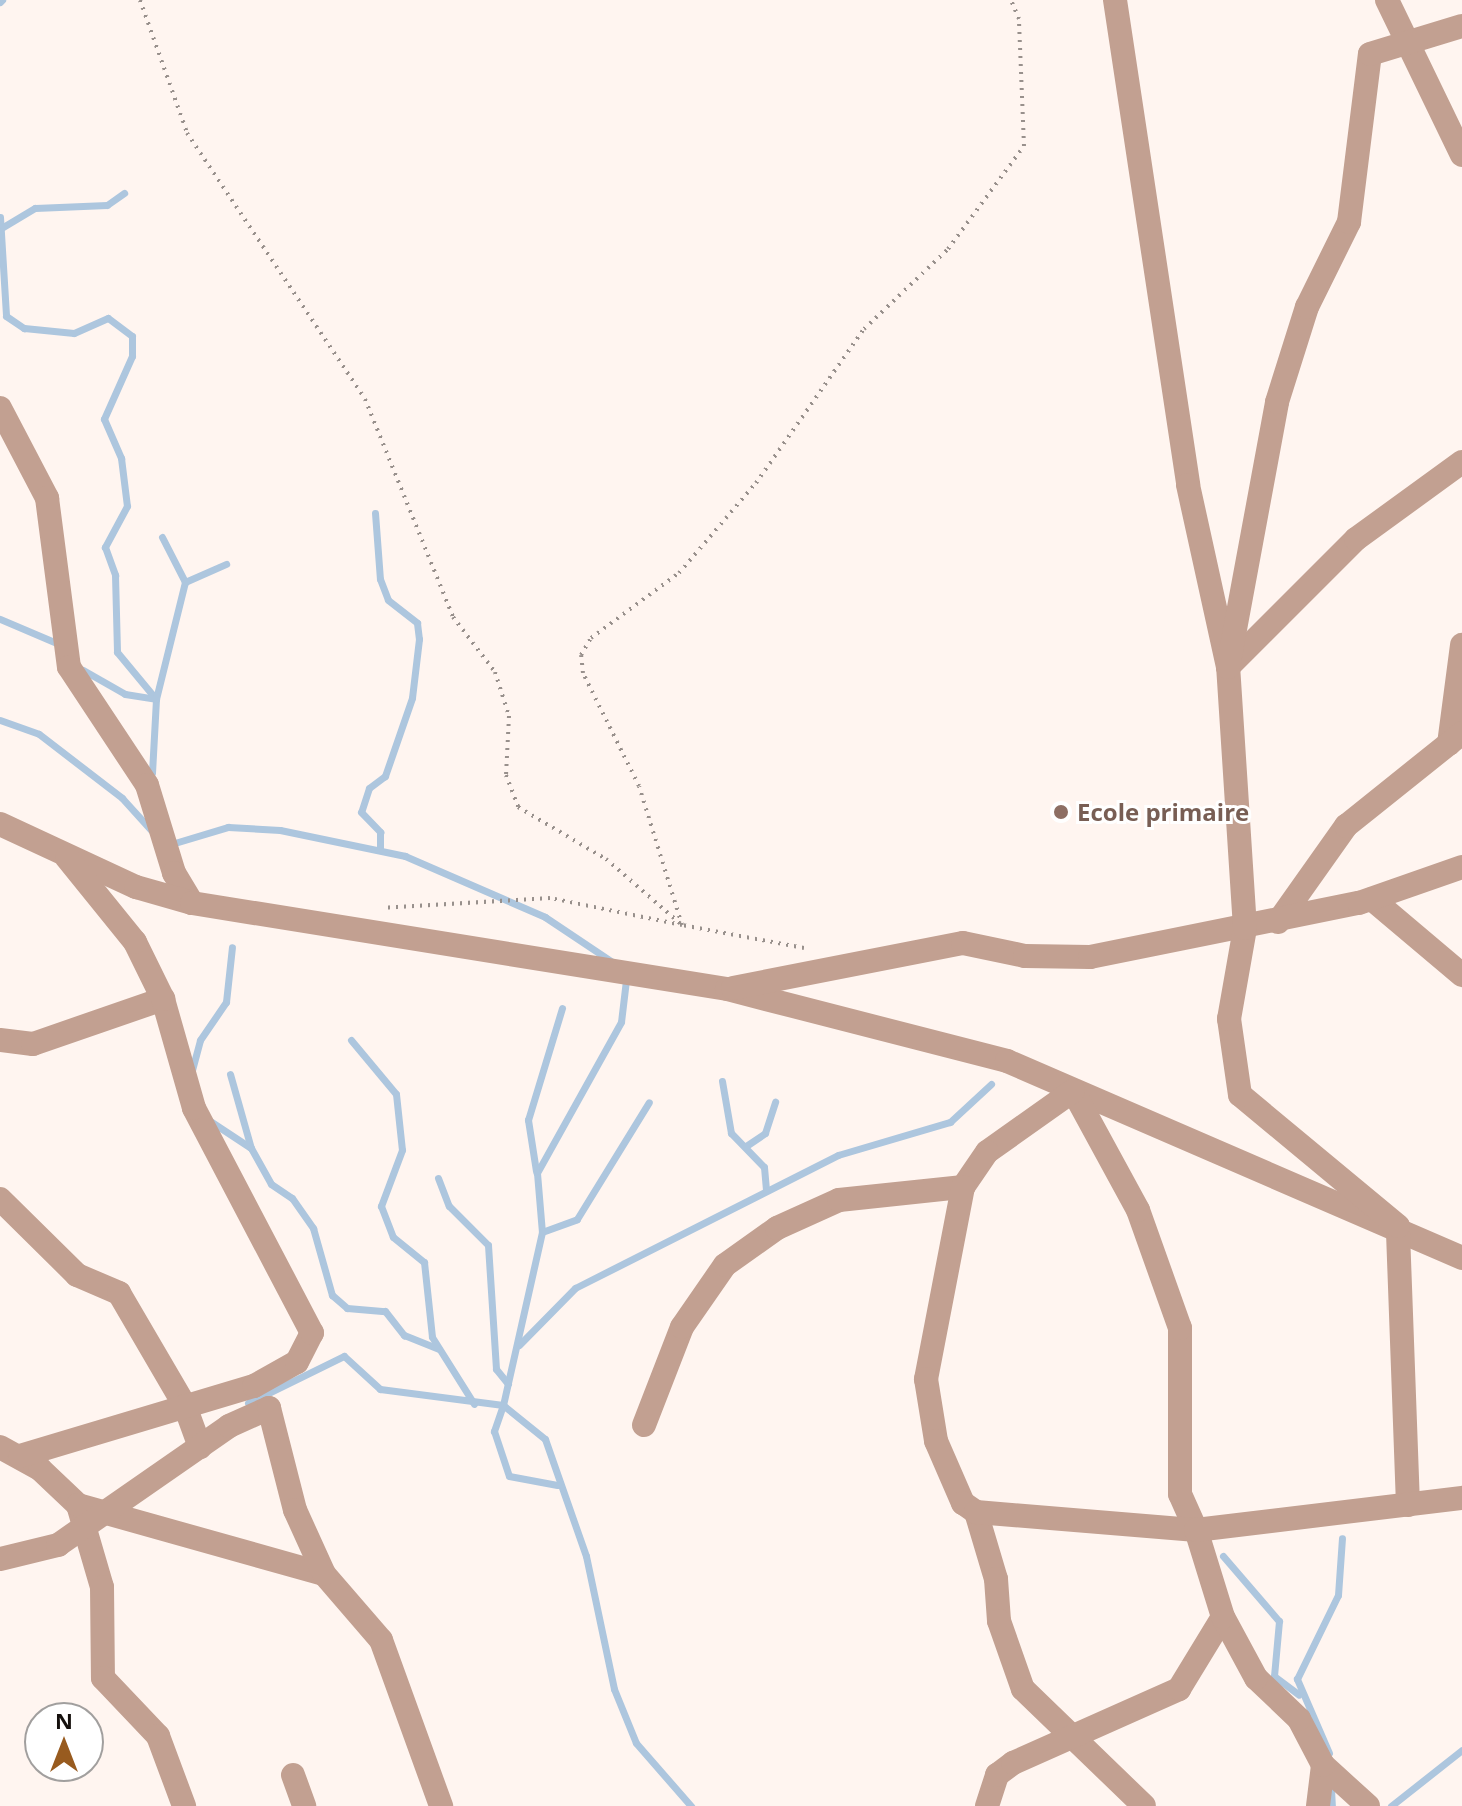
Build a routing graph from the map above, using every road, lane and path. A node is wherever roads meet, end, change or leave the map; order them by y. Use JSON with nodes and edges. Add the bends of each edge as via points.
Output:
{"nodes":[{"id":1,"x":140,"y":0,"type":"edge"},
{"id":2,"x":1011,"y":0,"type":"edge"},
{"id":3,"x":1115,"y":0,"type":"edge"},
{"id":4,"x":1387,"y":0,"type":"edge"},
{"id":5,"x":1462,"y":26,"type":"edge"},
{"id":6,"x":1404,"y":41,"type":"junction"},
{"id":7,"x":1462,"y":155,"type":"edge"},
{"id":8,"x":0,"y":408,"type":"edge"},
{"id":9,"x":1462,"y":462,"type":"edge"},
{"id":10,"x":1462,"y":645,"type":"edge"},
{"id":11,"x":1228,"y":667,"type":"junction"},
{"id":12,"x":1456,"y":739,"type":"edge"},
{"id":13,"x":0,"y":824,"type":"edge"},
{"id":14,"x":63,"y":853,"type":"junction"},
{"id":15,"x":1462,"y":867,"type":"edge"},
{"id":16,"x":1372,"y":899,"type":"junction"},
{"id":17,"x":192,"y":903,"type":"junction"},
{"id":18,"x":381,"y":909,"type":"dead end"},
{"id":19,"x":1278,"y":922,"type":"junction"},
{"id":20,"x":682,"y":925,"type":"junction"},
{"id":21,"x":1245,"y":928,"type":"junction"},
{"id":22,"x":816,"y":949,"type":"dead end"},
{"id":23,"x":1462,"y":975,"type":"edge"},
{"id":24,"x":727,"y":989,"type":"junction"},
{"id":25,"x":163,"y":999,"type":"junction"},
{"id":26,"x":0,"y":1040,"type":"edge"},
{"id":27,"x":1073,"y":1091,"type":"junction"},
{"id":28,"x":963,"y":1187,"type":"junction"},
{"id":29,"x":0,"y":1199,"type":"edge"},
{"id":30,"x":1398,"y":1226,"type":"junction"},
{"id":31,"x":1462,"y":1258,"type":"edge"},
{"id":32,"x":185,"y":1406,"type":"junction"},
{"id":33,"x":644,"y":1425,"type":"dead end"},
{"id":34,"x":200,"y":1447,"type":"junction"},
{"id":35,"x":10,"y":1452,"type":"edge"},
{"id":36,"x":1462,"y":1498,"type":"edge"},
{"id":37,"x":1408,"y":1505,"type":"junction"},
{"id":38,"x":107,"y":1511,"type":"junction"},
{"id":39,"x":976,"y":1512,"type":"junction"},
{"id":40,"x":82,"y":1516,"type":"junction"},
{"id":41,"x":1196,"y":1530,"type":"junction"},
{"id":42,"x":0,"y":1559,"type":"edge"},
{"id":43,"x":324,"y":1574,"type":"junction"},
{"id":44,"x":1223,"y":1617,"type":"junction"},
{"id":45,"x":1069,"y":1741,"type":"junction"},
{"id":46,"x":1323,"y":1765,"type":"junction"},
{"id":47,"x":293,"y":1775,"type":"dead end"},
{"id":48,"x":184,"y":1806,"type":"edge"},
{"id":49,"x":304,"y":1806,"type":"edge"},
{"id":50,"x":441,"y":1806,"type":"edge"},
{"id":51,"x":987,"y":1806,"type":"edge"},
{"id":52,"x":1144,"y":1806,"type":"edge"},
{"id":53,"x":1318,"y":1806,"type":"edge"},
{"id":54,"x":1368,"y":1806,"type":"edge"}],
"edges":[{"from":1,"to":20,"type":"path","via":[[187,133],[365,399],[453,617],[495,672],[509,716],[506,775],[518,807],[606,859]]},
{"from":2,"to":20,"type":"path","via":[[1019,19],[1024,146],[948,249],[864,329],[756,483],[679,573],[591,638],[581,655],[583,673],[639,786]]},
{"from":3,"to":11,"type":"street","via":[[1188,485]]},
{"from":4,"to":6,"type":"street"},
{"from":5,"to":6,"type":"street"},
{"from":6,"to":7,"type":"street"},
{"from":6,"to":11,"type":"street","via":[[1370,54],[1349,222],[1307,307],[1277,402]]},
{"from":8,"to":17,"type":"street","via":[[47,498],[69,667],[147,785],[174,873]]},
{"from":9,"to":11,"type":"street","via":[[1347,547]]},
{"from":10,"to":12,"type":"street"},
{"from":11,"to":21,"type":"street"},
{"from":12,"to":19,"type":"street","via":[[1346,826]]},
{"from":13,"to":14,"type":"street"},
{"from":14,"to":17,"type":"street"},
{"from":14,"to":25,"type":"street","via":[[135,942]]},
{"from":15,"to":16,"type":"street"},
{"from":16,"to":19,"type":"street"},
{"from":16,"to":23,"type":"street"},
{"from":17,"to":24,"type":"street"},
{"from":18,"to":20,"type":"path","via":[[550,898]]},
{"from":19,"to":21,"type":"street"},
{"from":20,"to":22,"type":"path"},
{"from":21,"to":24,"type":"street","via":[[1090,957],[943,945]]},
{"from":21,"to":30,"type":"street","via":[[1229,1019],[1240,1095]]},
{"from":24,"to":27,"type":"street","via":[[1007,1061]]},
{"from":25,"to":26,"type":"street","via":[[33,1044]]},
{"from":25,"to":32,"type":"street","via":[[194,1108],[312,1333],[307,1349],[278,1375]]},
{"from":27,"to":28,"type":"street","via":[[987,1152]]},
{"from":27,"to":30,"type":"street"},
{"from":27,"to":41,"type":"street","via":[[1138,1210],[1180,1328],[1180,1494]]},
{"from":28,"to":33,"type":"street","via":[[839,1200],[777,1228],[725,1265],[682,1327]]},
{"from":28,"to":39,"type":"street","via":[[926,1379],[936,1441],[963,1503]]},
{"from":29,"to":32,"type":"street","via":[[77,1275],[119,1293]]},
{"from":30,"to":31,"type":"street"},
{"from":30,"to":37,"type":"street"},
{"from":32,"to":34,"type":"street"},
{"from":32,"to":35,"type":"street"},
{"from":34,"to":38,"type":"street"},
{"from":34,"to":43,"type":"street","via":[[269,1408],[295,1510]]},
{"from":35,"to":40,"type":"street"},
{"from":36,"to":37,"type":"street"},
{"from":37,"to":41,"type":"street"},
{"from":38,"to":40,"type":"street"},
{"from":38,"to":43,"type":"street"},
{"from":39,"to":41,"type":"street"},
{"from":39,"to":45,"type":"street","via":[[1008,1653],[1023,1689]]},
{"from":40,"to":42,"type":"street","via":[[58,1545]]},
{"from":40,"to":48,"type":"street","via":[[102,1587],[103,1678],[152,1726]]},
{"from":41,"to":44,"type":"street"},
{"from":43,"to":50,"type":"street","via":[[381,1640]]},
{"from":44,"to":45,"type":"street","via":[[1179,1689]]},
{"from":44,"to":46,"type":"street","via":[[1256,1678],[1299,1719]]},
{"from":45,"to":51,"type":"street","via":[[997,1775]]},
{"from":45,"to":52,"type":"street"},
{"from":46,"to":53,"type":"street"},
{"from":46,"to":54,"type":"street"},
{"from":47,"to":49,"type":"street"}]}
